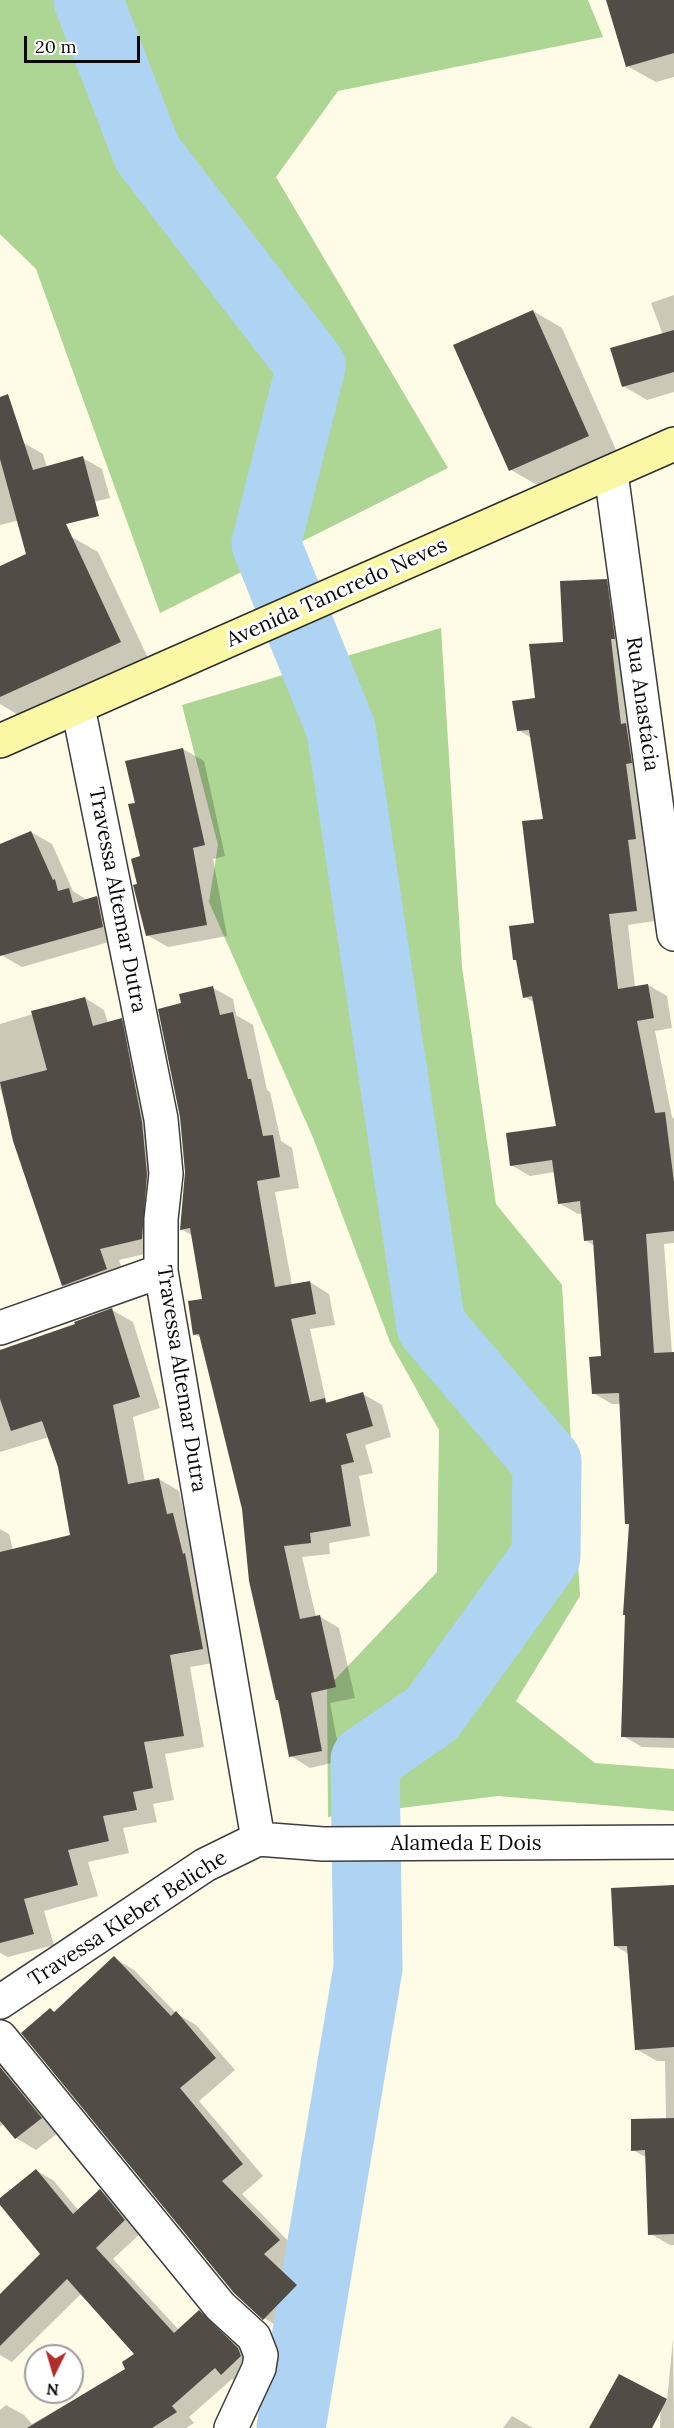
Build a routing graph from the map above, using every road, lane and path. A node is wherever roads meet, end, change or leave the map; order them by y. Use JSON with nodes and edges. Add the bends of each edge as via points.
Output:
{"nodes":[{"id":1,"x":674,"y":444,"type":"edge"},
{"id":2,"x":611,"y":473,"type":"junction"},
{"id":3,"x":78,"y":708,"type":"junction"},
{"id":4,"x":0,"y":741,"type":"edge"},
{"id":5,"x":674,"y":934,"type":"edge"},
{"id":6,"x":161,"y":1271,"type":"junction"},
{"id":7,"x":0,"y":1328,"type":"edge"},
{"id":8,"x":258,"y":1839,"type":"junction"},
{"id":9,"x":674,"y":1842,"type":"edge"},
{"id":10,"x":0,"y":2002,"type":"edge"},
{"id":11,"x":0,"y":2037,"type":"edge"},
{"id":12,"x":231,"y":2428,"type":"edge"}],
"edges":[{"from":1,"to":2,"type":"street","name":"Avenida Tancredo Neves"},
{"from":2,"to":3,"type":"street","name":"Avenida Tancredo Neves"},
{"from":2,"to":5,"type":"street","name":"Rua Anastácia"},
{"from":3,"to":4,"type":"street","name":"Avenida Tancredo Neves"},
{"from":3,"to":6,"type":"street","name":"Travessa Altemar Dutra","via":[[161,1119],[166,1174]]},
{"from":6,"to":7,"type":"street"},
{"from":6,"to":8,"type":"street","name":"Travessa Altemar Dutra"},
{"from":8,"to":9,"type":"street","name":"Alameda E Dois","via":[[323,1844]]},
{"from":8,"to":10,"type":"street","name":"Travessa Kleber Beliche","via":[[205,1865]]},
{"from":11,"to":12,"type":"street","via":[[220,2306],[254,2337],[261,2355],[260,2368]]}]}
